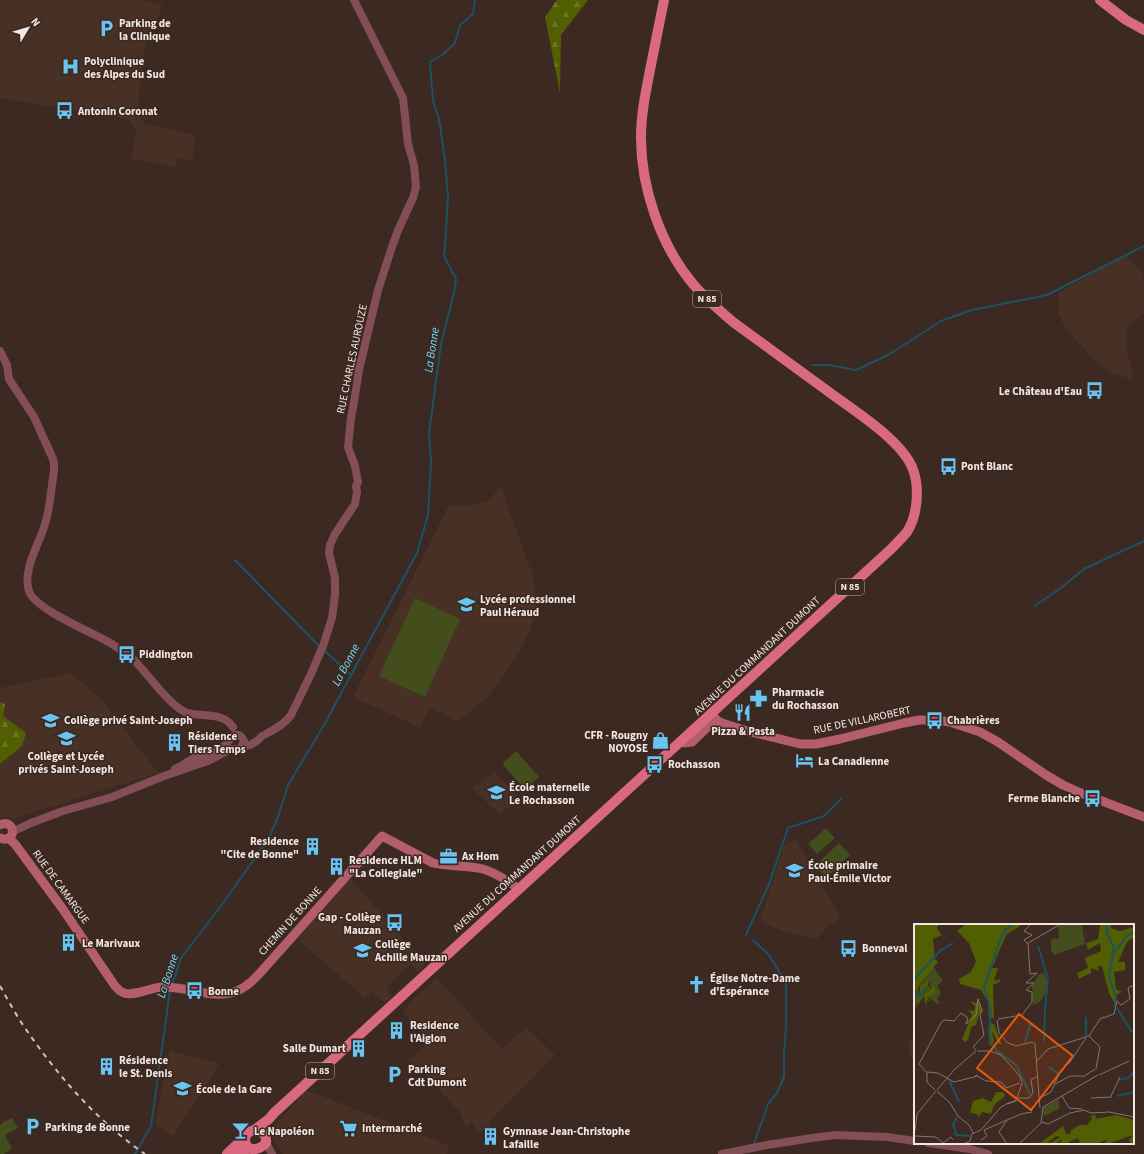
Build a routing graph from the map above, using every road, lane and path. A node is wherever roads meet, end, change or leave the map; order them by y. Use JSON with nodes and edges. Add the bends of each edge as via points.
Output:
{"nodes":[{"id":1,"x":354,"y":0,"type":"edge"},
{"id":2,"x":664,"y":0,"type":"edge"},
{"id":3,"x":1100,"y":0,"type":"edge"},
{"id":4,"x":1144,"y":30,"type":"edge"},
{"id":5,"x":0,"y":351,"type":"edge"},
{"id":6,"x":714,"y":716,"type":"junction"},
{"id":7,"x":233,"y":727,"type":"dead end"},
{"id":8,"x":266,"y":734,"type":"dead end"},
{"id":9,"x":242,"y":737,"type":"junction"},
{"id":10,"x":230,"y":740,"type":"junction"},
{"id":11,"x":238,"y":747,"type":"junction"},
{"id":12,"x":164,"y":776,"type":"junction"},
{"id":13,"x":1144,"y":817,"type":"edge"},
{"id":14,"x":0,"y":825,"type":"edge"},
{"id":15,"x":10,"y":835,"type":"edge"},
{"id":16,"x":519,"y":889,"type":"junction"},
{"id":17,"x":159,"y":987,"type":"joint"},
{"id":18,"x":262,"y":1135,"type":"junction"},
{"id":19,"x":246,"y":1137,"type":"junction"},
{"id":20,"x":914,"y":1141,"type":"edge"},
{"id":21,"x":936,"y":1144,"type":"edge"},
{"id":22,"x":253,"y":1151,"type":"edge"},
{"id":23,"x":227,"y":1154,"type":"edge"},
{"id":24,"x":238,"y":1154,"type":"edge"},
{"id":25,"x":272,"y":1154,"type":"edge"},
{"id":26,"x":722,"y":1154,"type":"edge"},
{"id":27,"x":988,"y":1154,"type":"edge"}],
"edges":[{"from":1,"to":8,"type":"street","name":"RUE CHARLES AUROUZE","via":[[402,98],[416,187],[378,290],[359,370],[348,447],[355,466],[357,492],[355,504],[330,545],[329,557],[335,578],[336,595],[332,618],[320,653],[291,715]]},
{"from":2,"to":6,"type":"main road","name":"AVENUE DU COMMANDANT DUMONT","number":"N 85","via":[[647,81],[641,147],[646,184],[655,215],[668,245],[693,284],[714,306],[891,440],[910,462],[916,481],[914,514],[910,526],[901,538]]},
{"from":3,"to":4,"type":"main road"},
{"from":5,"to":7,"type":"street","via":[[7,365],[9,379],[34,417],[55,466],[45,525],[27,575],[30,594],[35,601],[50,611],[126,654],[177,707],[189,713],[222,718]]},
{"from":6,"to":13,"type":"main road","name":"RUE DE VILLAROBERT","via":[[722,723],[800,744],[840,739],[904,722],[950,722],[980,732],[1046,775],[1081,794]]},
{"from":6,"to":16,"type":"main road","name":"AVENUE DU COMMANDANT DUMONT","number":"N 85","via":[[680,742]]},
{"from":9,"to":10,"type":"street","via":[[234,735]]},
{"from":9,"to":11,"type":"street","via":[[244,741]]},
{"from":9,"to":11,"type":"street","via":[[262,736],[257,741]]},
{"from":10,"to":11,"type":"street","via":[[231,745]]},
{"from":10,"to":12,"type":"street","via":[[221,748]]},
{"from":11,"to":12,"type":"street","via":[[208,761]]},
{"from":12,"to":15,"type":"street","via":[[112,797],[77,806],[31,823]]},
{"from":14,"to":15,"type":"main road","via":[[6,823]]},
{"from":15,"to":17,"type":"main road","name":"RUE DE CAMARGUE","via":[[120,991],[129,994]]},
{"from":16,"to":17,"type":"main road","name":"CHEMIN DE BONNE","via":[[482,869],[433,863],[382,836],[255,979],[240,990],[216,994]]},
{"from":16,"to":18,"type":"main road","name":"AVENUE DU COMMANDANT DUMONT","number":"N 85","via":[[274,1113]]},
{"from":18,"to":19,"type":"main road","via":[[249,1132]]},
{"from":18,"to":22,"type":"main road","via":[[261,1148]]},
{"from":18,"to":25,"type":"street"},
{"from":19,"to":22,"type":"main road","via":[[246,1144]]},
{"from":19,"to":23,"type":"main road"},
{"from":20,"to":26,"type":"street","via":[[836,1135]]},
{"from":21,"to":27,"type":"street"},
{"from":22,"to":24,"type":"main road"}]}
